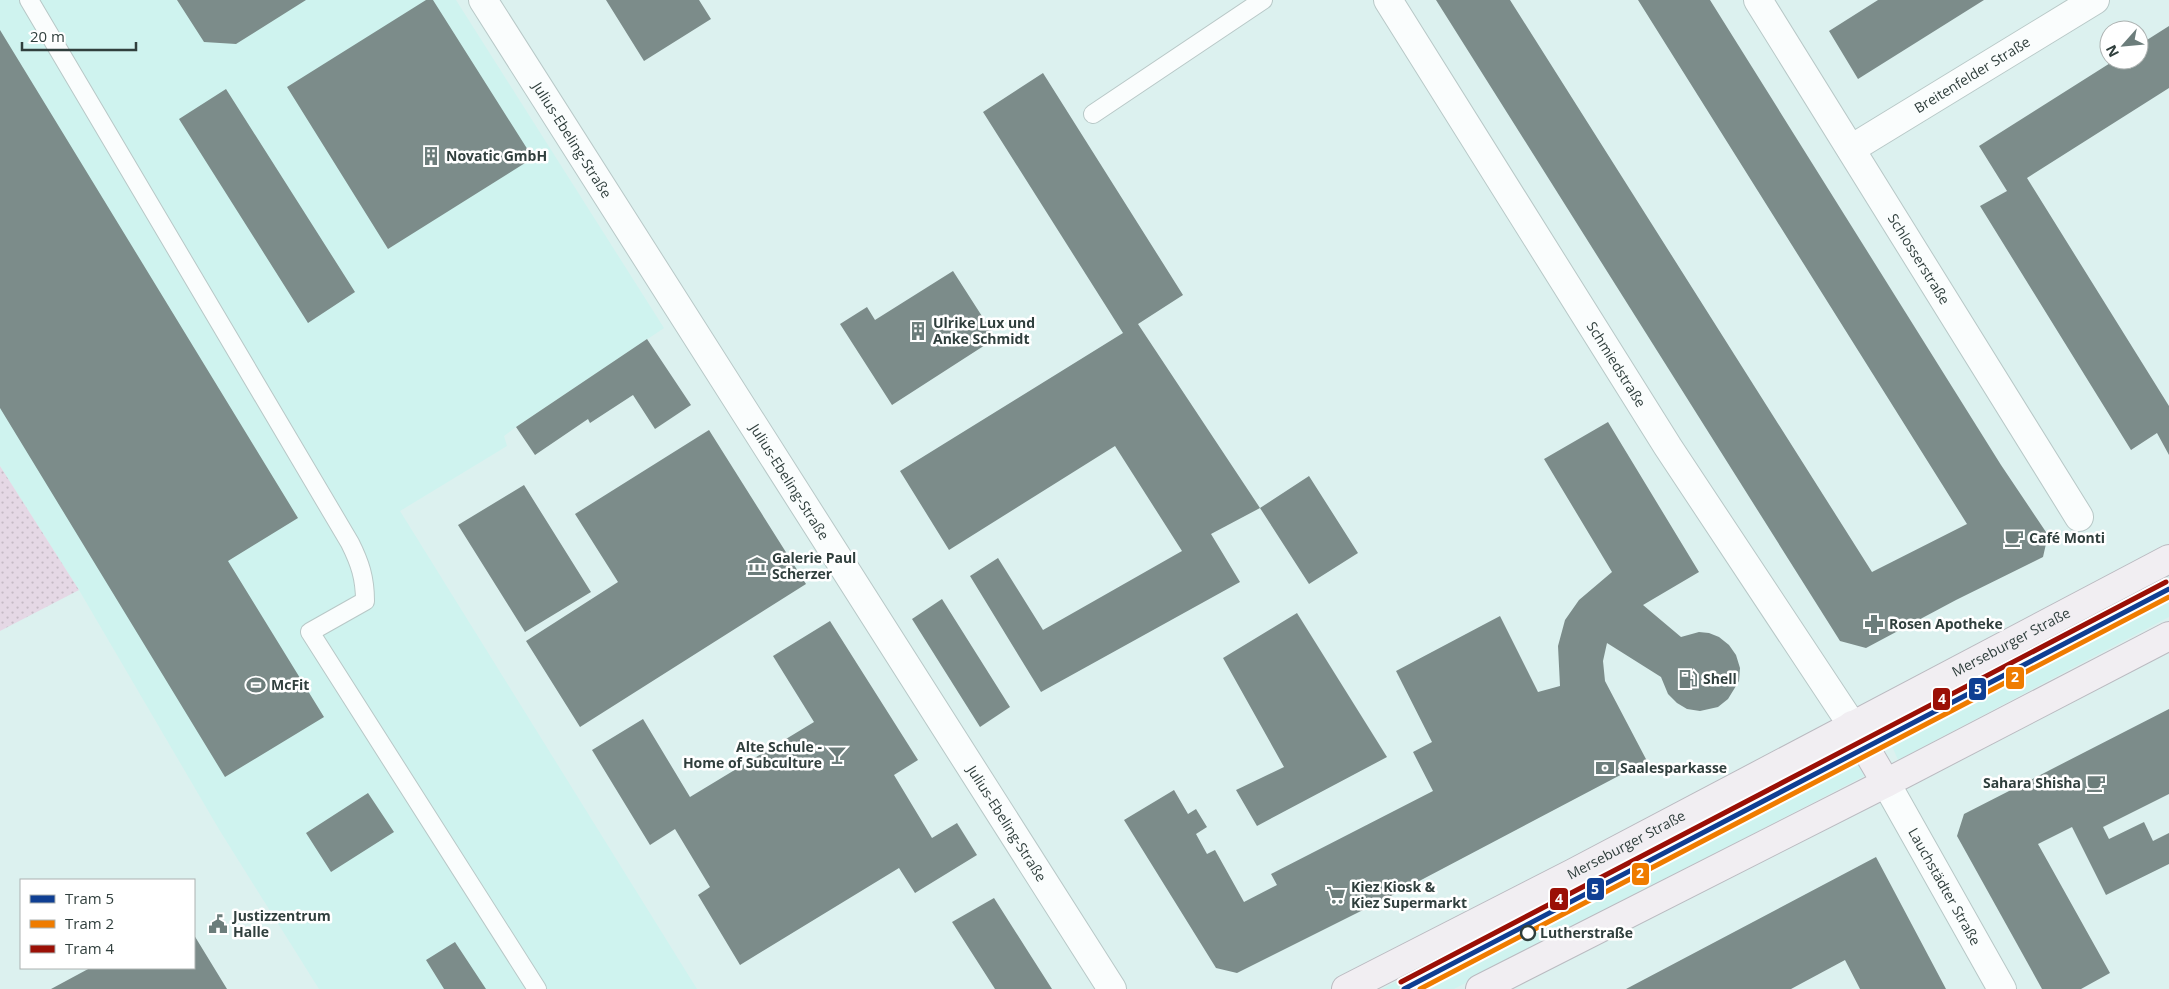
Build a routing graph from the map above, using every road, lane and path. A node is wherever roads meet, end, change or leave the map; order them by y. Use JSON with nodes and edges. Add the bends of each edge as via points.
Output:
{"nodes":[{"id":1,"x":29,"y":0,"type":"edge"},
{"id":2,"x":483,"y":0,"type":"edge"},
{"id":3,"x":1263,"y":0,"type":"edge"},
{"id":4,"x":1388,"y":0,"type":"edge"},
{"id":5,"x":1758,"y":0,"type":"edge"},
{"id":6,"x":2095,"y":0,"type":"edge"},
{"id":7,"x":1093,"y":114,"type":"dead end"},
{"id":8,"x":1851,"y":149,"type":"junction"},
{"id":9,"x":2079,"y":518,"type":"dead end"},
{"id":10,"x":2169,"y":559,"type":"edge"},
{"id":11,"x":2169,"y":636,"type":"edge"},
{"id":12,"x":1852,"y":725,"type":"junction"},
{"id":13,"x":1886,"y":783,"type":"junction"},
{"id":14,"x":537,"y":989,"type":"edge"},
{"id":15,"x":1112,"y":989,"type":"edge"},
{"id":16,"x":1346,"y":989,"type":"edge"},
{"id":17,"x":1480,"y":989,"type":"edge"},
{"id":18,"x":2002,"y":989,"type":"edge"}],
"edges":[{"from":1,"to":14,"type":"lane","via":[[361,565],[365,601],[310,632]]},
{"from":2,"to":15,"type":"street","name":"Julius-Ebeling-Straße"},
{"from":3,"to":7,"type":"lane"},
{"from":4,"to":12,"type":"street","name":"Schmiedstraße","via":[[1662,438]]},
{"from":5,"to":8,"type":"street","name":"Schlosserstraße"},
{"from":6,"to":8,"type":"street","name":"Breitenfelder Straße"},
{"from":8,"to":9,"type":"street","name":"Schlosserstraße"},
{"from":10,"to":12,"type":"main road","name":"Merseburger Straße"},
{"from":11,"to":13,"type":"main road"},
{"from":12,"to":13,"type":"main road"},
{"from":12,"to":16,"type":"main road","name":"Merseburger Straße"},
{"from":13,"to":17,"type":"main road"},
{"from":13,"to":18,"type":"street","name":"Lauchstädter Straße"}]}
